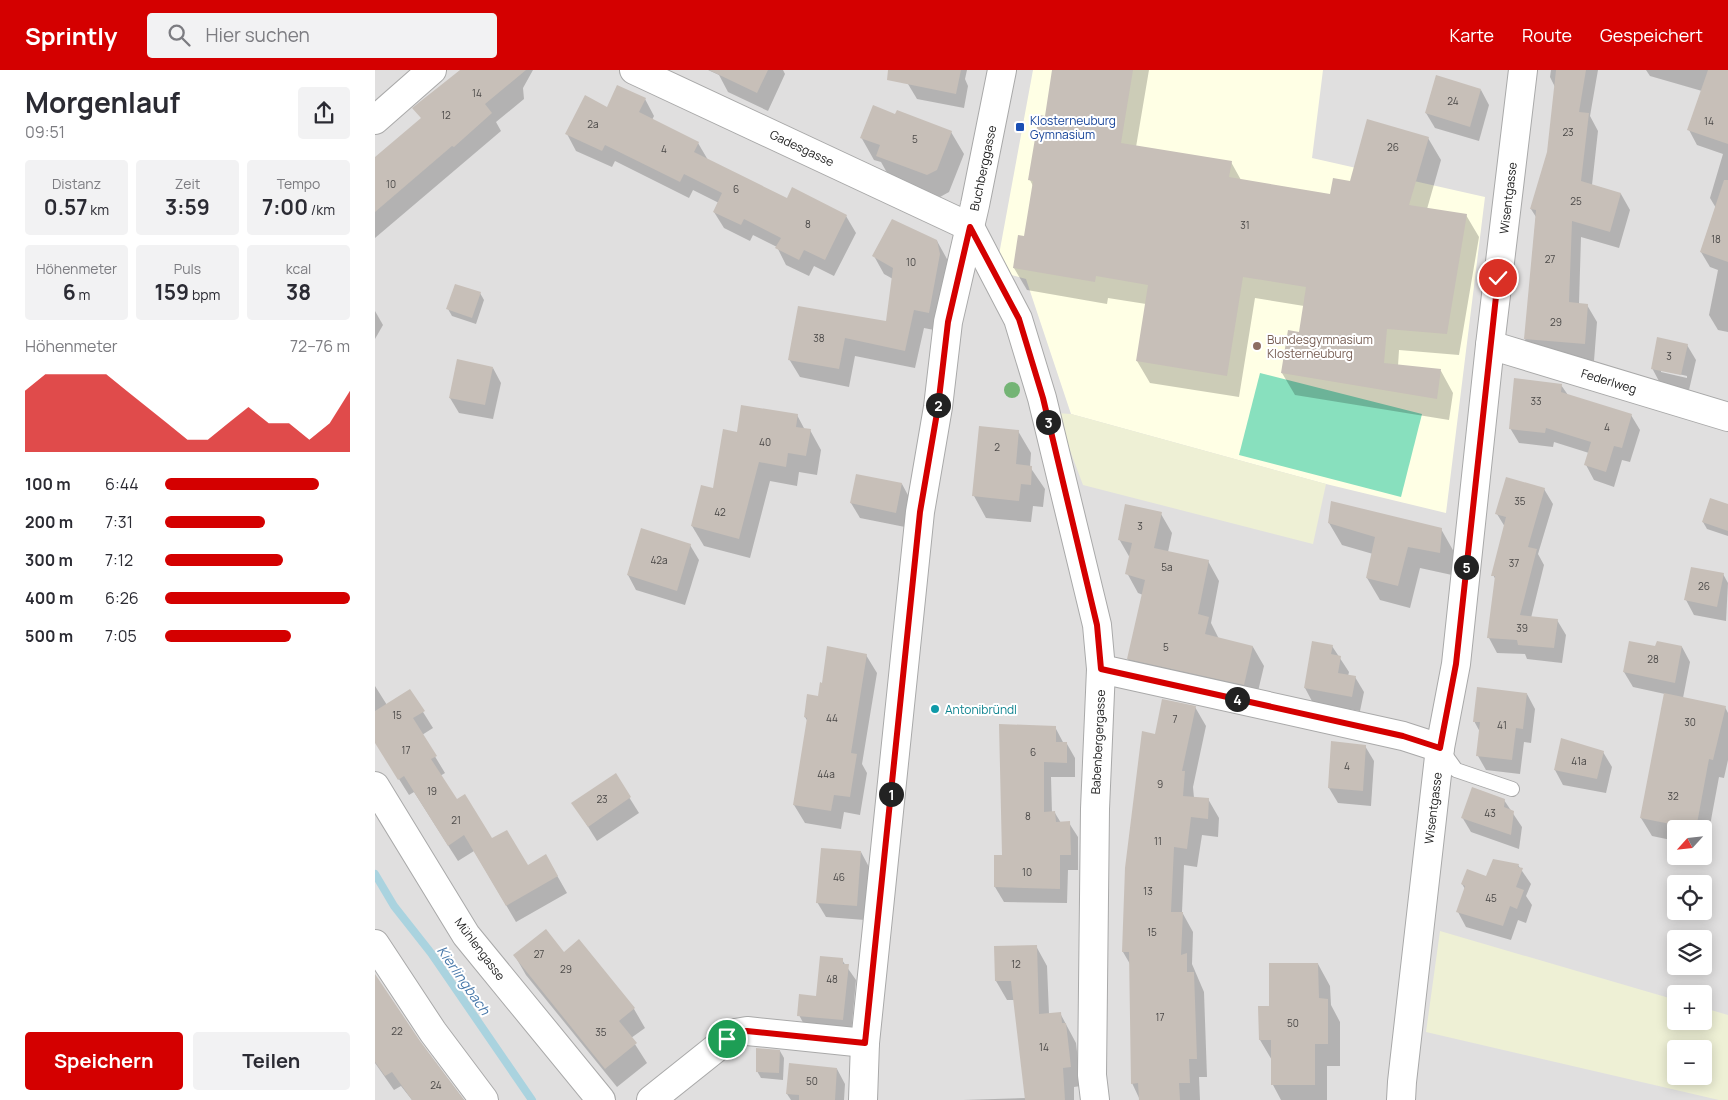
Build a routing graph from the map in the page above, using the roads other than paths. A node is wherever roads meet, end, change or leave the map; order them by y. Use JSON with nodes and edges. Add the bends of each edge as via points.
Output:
{"nodes":[{"id":1,"x":432,"y":70,"type":"edge"},
{"id":2,"x":634,"y":70,"type":"edge"},
{"id":3,"x":1002,"y":70,"type":"edge"},
{"id":4,"x":1523,"y":70,"type":"edge"},
{"id":5,"x":375,"y":120,"type":"edge"},
{"id":6,"x":970,"y":227,"type":"junction"},
{"id":7,"x":1490,"y":345,"type":"junction"},
{"id":8,"x":1728,"y":417,"type":"edge"},
{"id":9,"x":1101,"y":669,"type":"junction"},
{"id":10,"x":1440,"y":748,"type":"junction"},
{"id":11,"x":375,"y":786,"type":"edge"},
{"id":12,"x":1512,"y":789,"type":"dead end"},
{"id":13,"x":375,"y":944,"type":"edge"},
{"id":14,"x":865,"y":1043,"type":"junction"},
{"id":15,"x":484,"y":1100,"type":"edge"},
{"id":16,"x":601,"y":1100,"type":"edge"},
{"id":17,"x":651,"y":1100,"type":"edge"},
{"id":18,"x":863,"y":1100,"type":"edge"},
{"id":19,"x":1095,"y":1100,"type":"edge"},
{"id":20,"x":1401,"y":1100,"type":"edge"}],
"edges":[{"from":1,"to":5,"type":"street"},
{"from":2,"to":6,"type":"street","name":"Gadesgasse"},
{"from":3,"to":6,"type":"street","name":"Buchberggasse"},
{"from":4,"to":7,"type":"street","name":"Wisentgasse"},
{"from":6,"to":9,"type":"street","name":"Babenbergergasse","via":[[1019,319],[1043,398],[1097,625]]},
{"from":6,"to":14,"type":"street","name":"Buchberggasse","via":[[948,322],[920,512]]},
{"from":7,"to":8,"type":"street","name":"Federlweg"},
{"from":7,"to":10,"type":"street","name":"Wisentgasse","via":[[1456,664]]},
{"from":9,"to":10,"type":"street","via":[[1403,736]]},
{"from":9,"to":19,"type":"street","name":"Babenbergergasse","via":[[1095,809],[1092,1075]]},
{"from":10,"to":12,"type":"lane","via":[[1457,770]]},
{"from":10,"to":20,"type":"street","name":"Wisentgasse"},
{"from":11,"to":16,"type":"street","name":"Mühlengasse","via":[[465,935]]},
{"from":13,"to":15,"type":"street","via":[[433,1032]]},
{"from":14,"to":17,"type":"street","via":[[735,1032]]},
{"from":14,"to":18,"type":"street","name":"Buchberggasse"}]}
